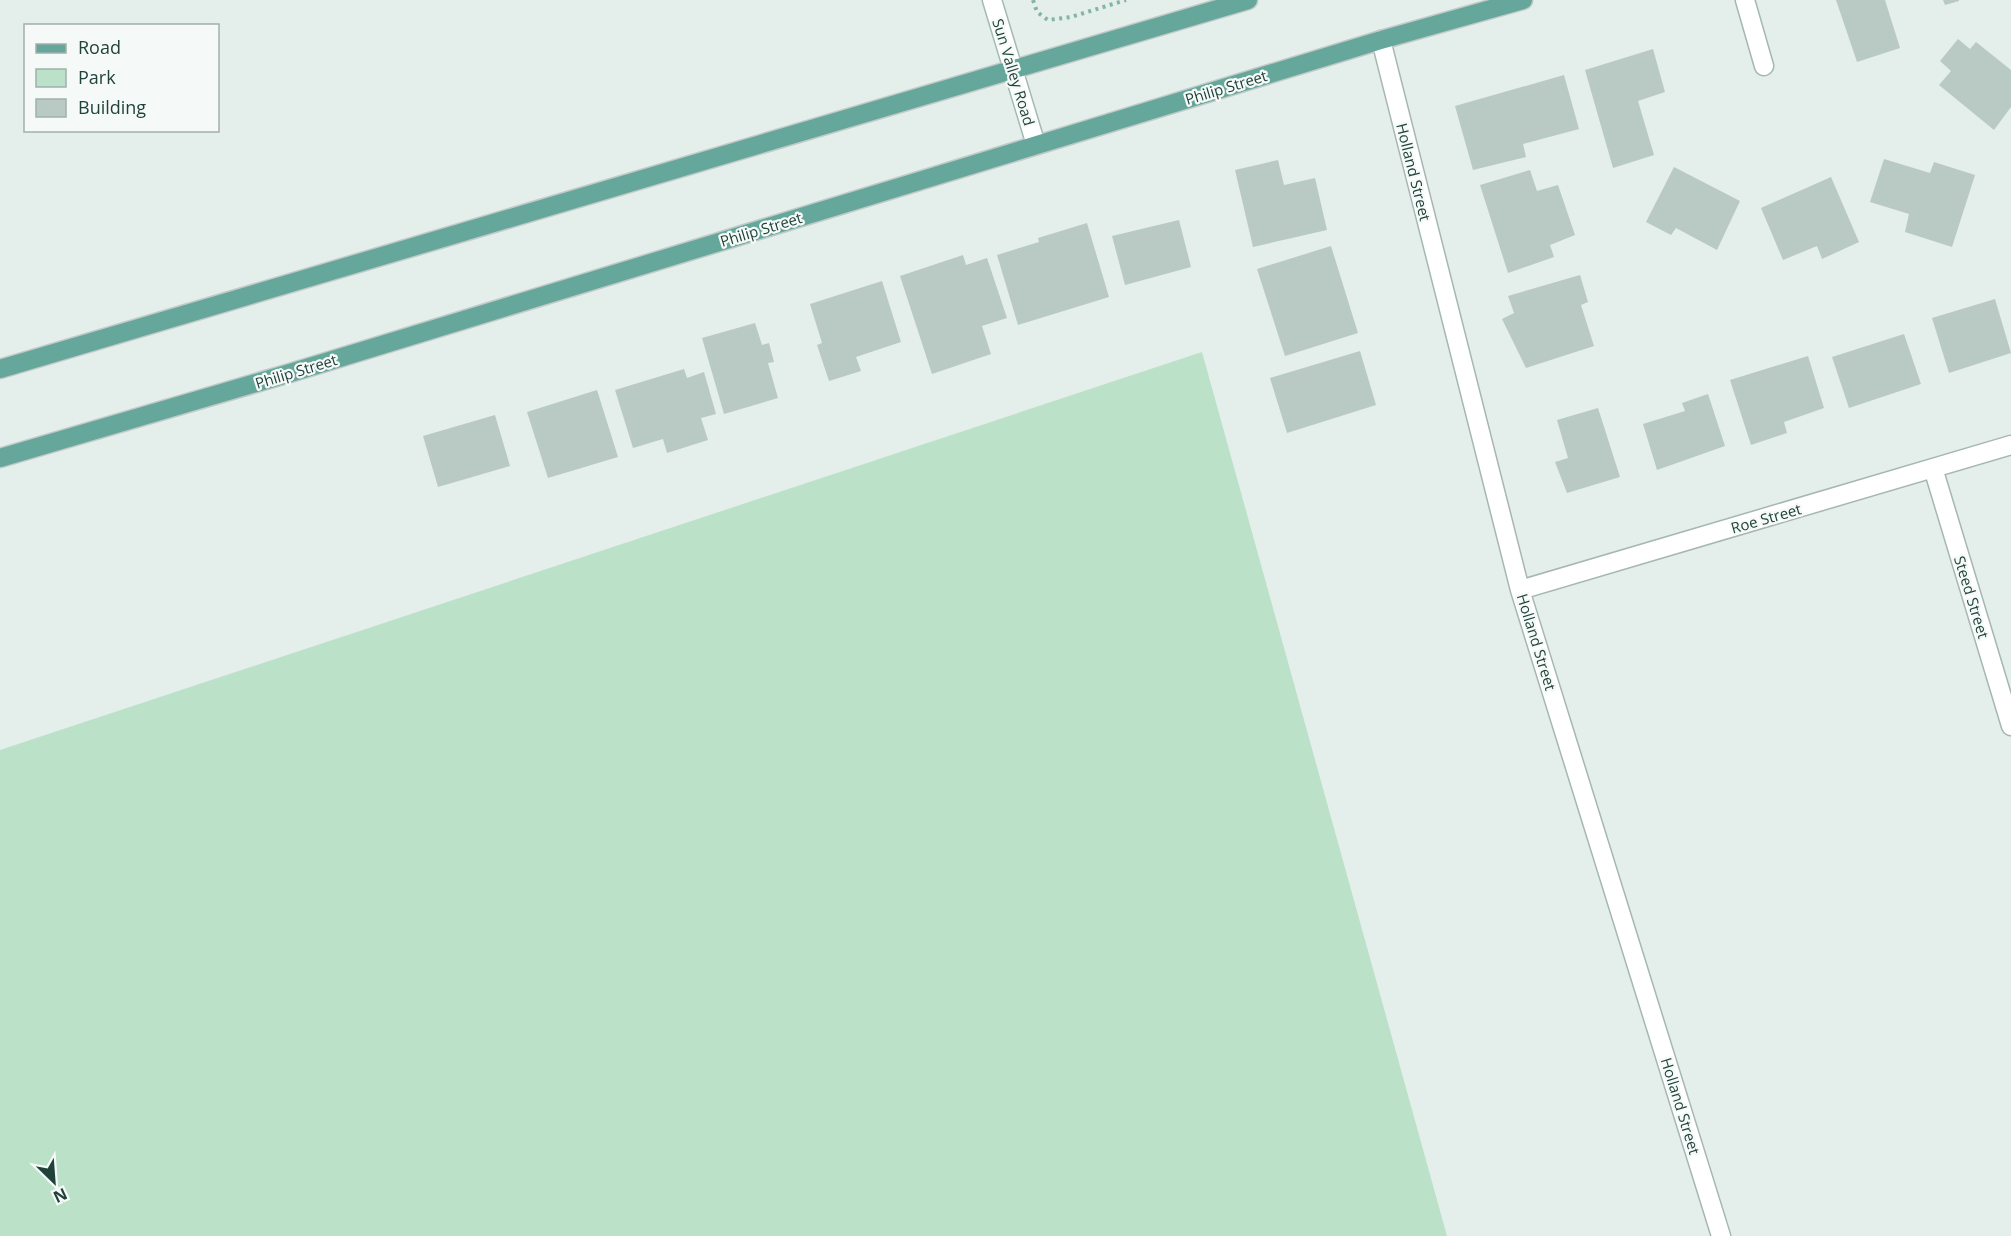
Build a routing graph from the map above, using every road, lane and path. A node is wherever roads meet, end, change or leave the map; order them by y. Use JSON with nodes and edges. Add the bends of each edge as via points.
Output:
{"nodes":[{"id":1,"x":992,"y":0,"type":"edge"},
{"id":2,"x":1033,"y":0,"type":"edge"},
{"id":3,"x":1126,"y":0,"type":"edge"},
{"id":4,"x":1248,"y":0,"type":"edge"},
{"id":5,"x":1523,"y":0,"type":"edge"},
{"id":6,"x":1745,"y":0,"type":"edge"},
{"id":7,"x":1381,"y":40,"type":"junction"},
{"id":8,"x":1764,"y":66,"type":"dead end"},
{"id":9,"x":1012,"y":71,"type":"junction"},
{"id":10,"x":1036,"y":145,"type":"junction"},
{"id":11,"x":0,"y":369,"type":"edge"},
{"id":12,"x":2011,"y":446,"type":"edge"},
{"id":13,"x":0,"y":458,"type":"edge"},
{"id":14,"x":1933,"y":468,"type":"junction"},
{"id":15,"x":1520,"y":590,"type":"junction"},
{"id":16,"x":2011,"y":726,"type":"edge"},
{"id":17,"x":1721,"y":1236,"type":"edge"}],
"edges":[{"from":1,"to":9,"type":"street","name":"Sun Valley Road"},
{"from":2,"to":3,"type":"path","via":[[1037,12],[1048,20]]},
{"from":4,"to":9,"type":"main road"},
{"from":5,"to":7,"type":"main road","name":"Philip Street"},
{"from":6,"to":8,"type":"street"},
{"from":7,"to":10,"type":"main road","name":"Philip Street"},
{"from":7,"to":15,"type":"street","name":"Holland Street"},
{"from":9,"to":10,"type":"street","name":"Sun Valley Road"},
{"from":9,"to":11,"type":"main road"},
{"from":10,"to":13,"type":"main road","name":"Philip Street"},
{"from":12,"to":14,"type":"street","name":"Roe Street"},
{"from":14,"to":15,"type":"street","name":"Roe Street"},
{"from":14,"to":16,"type":"street","name":"Steed Street"},
{"from":15,"to":17,"type":"street","name":"Holland Street"}]}
